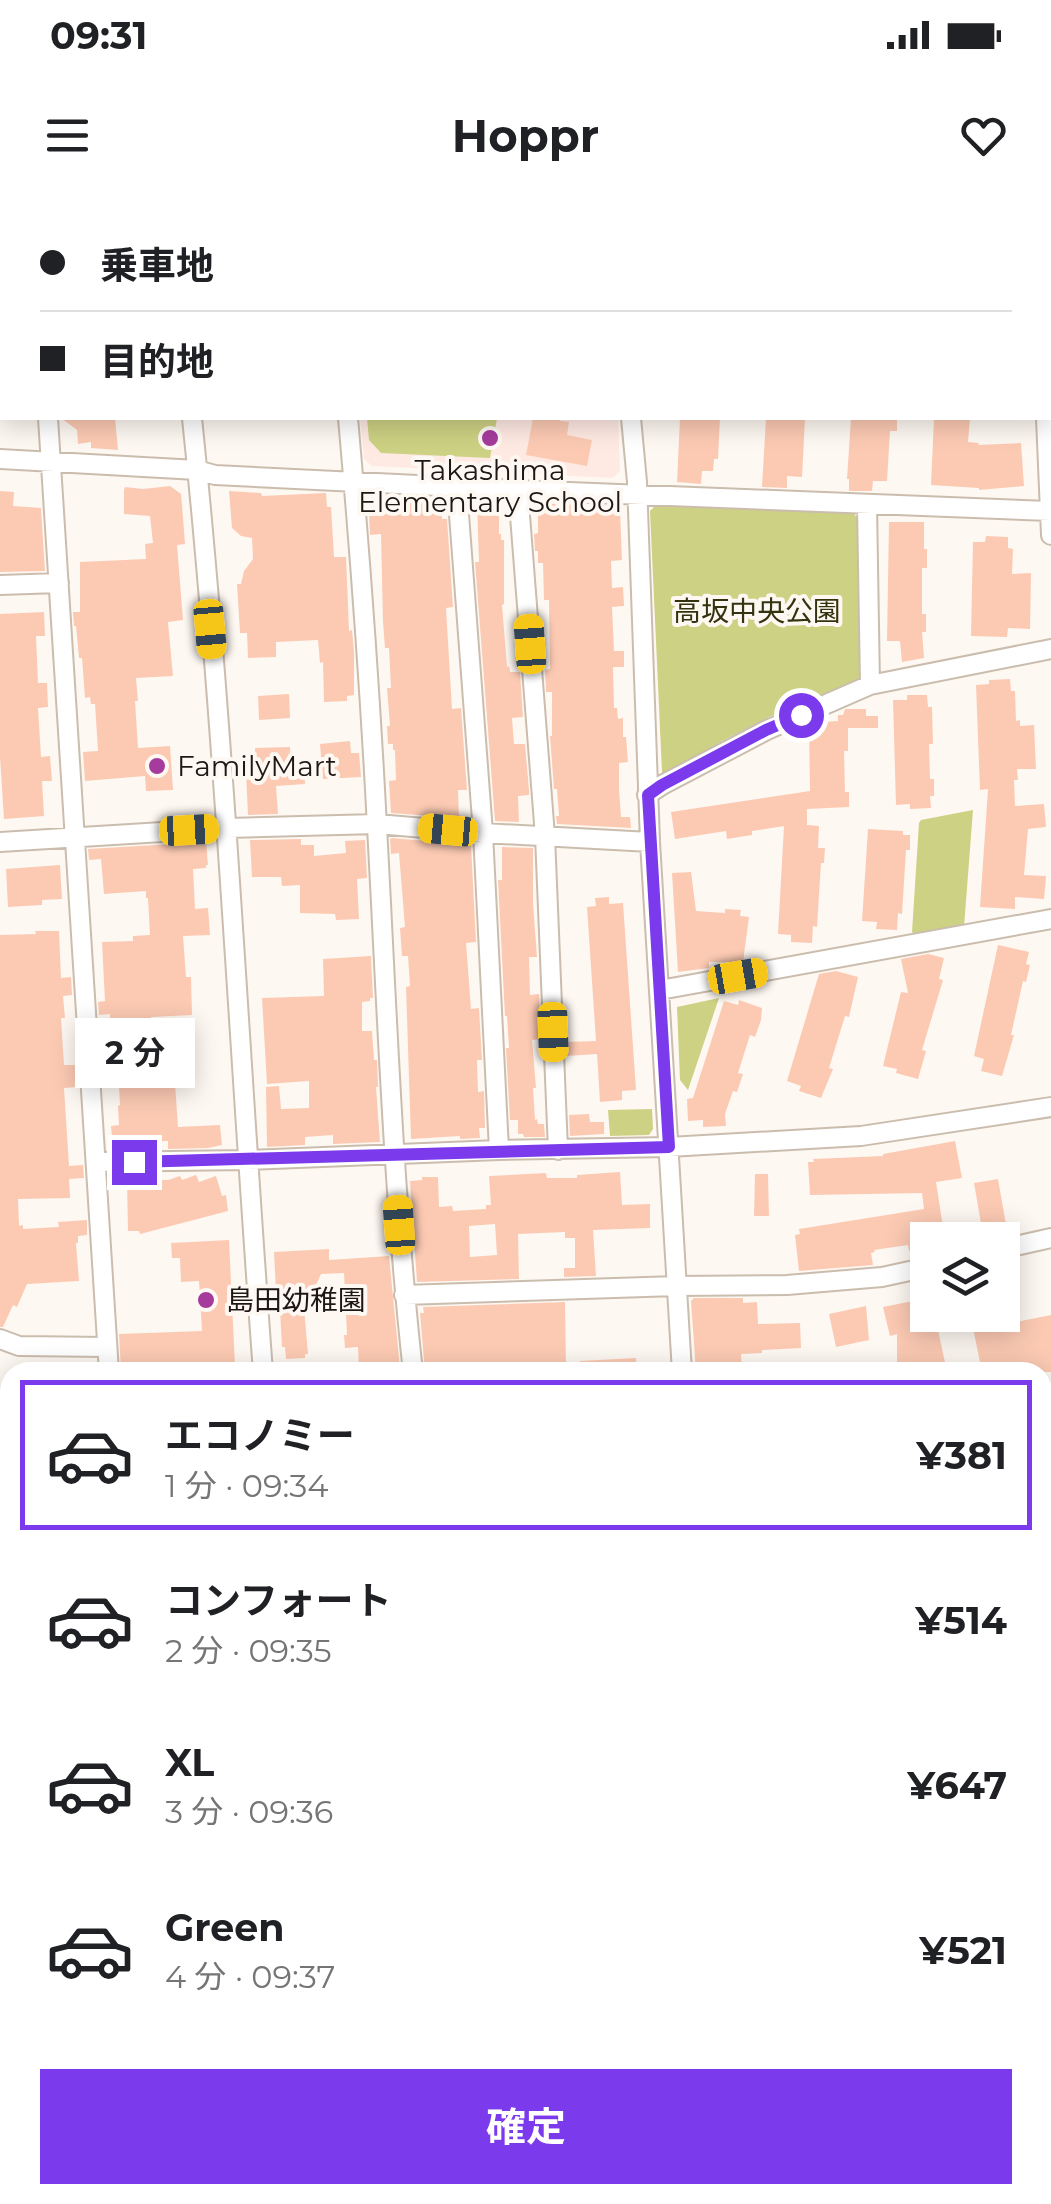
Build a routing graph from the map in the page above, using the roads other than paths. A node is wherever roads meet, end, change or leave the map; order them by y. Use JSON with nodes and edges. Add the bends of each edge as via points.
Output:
{"nodes":[{"id":1,"x":48,"y":420,"type":"edge"},
{"id":2,"x":192,"y":420,"type":"edge"},
{"id":3,"x":348,"y":420,"type":"edge"},
{"id":4,"x":632,"y":420,"type":"edge"},
{"id":5,"x":1046,"y":420,"type":"edge"},
{"id":6,"x":0,"y":459,"type":"edge"},
{"id":7,"x":52,"y":461,"type":"junction"},
{"id":8,"x":197,"y":470,"type":"junction"},
{"id":9,"x":354,"y":482,"type":"junction"},
{"id":10,"x":457,"y":488,"type":"junction"},
{"id":11,"x":518,"y":490,"type":"junction"},
{"id":12,"x":637,"y":494,"type":"junction"},
{"id":13,"x":866,"y":505,"type":"junction"},
{"id":14,"x":1050,"y":511,"type":"edge"},
{"id":15,"x":1051,"y":535,"type":"edge"},
{"id":16,"x":59,"y":583,"type":"junction"},
{"id":17,"x":0,"y":585,"type":"edge"},
{"id":18,"x":1051,"y":649,"type":"edge"},
{"id":19,"x":870,"y":686,"type":"junction"},
{"id":20,"x":648,"y":795,"type":"junction"},
{"id":21,"x":377,"y":824,"type":"junction"},
{"id":22,"x":227,"y":828,"type":"junction"},
{"id":23,"x":483,"y":834,"type":"junction"},
{"id":24,"x":545,"y":836,"type":"junction"},
{"id":25,"x":75,"y":838,"type":"junction"},
{"id":26,"x":0,"y":842,"type":"edge"},
{"id":27,"x":650,"y":842,"type":"junction"},
{"id":28,"x":1051,"y":919,"type":"edge"},
{"id":29,"x":660,"y":990,"type":"junction"},
{"id":30,"x":1051,"y":1107,"type":"edge"},
{"id":31,"x":669,"y":1147,"type":"junction"},
{"id":32,"x":499,"y":1150,"type":"junction"},
{"id":33,"x":558,"y":1150,"type":"junction"},
{"id":34,"x":394,"y":1154,"type":"junction"},
{"id":35,"x":247,"y":1160,"type":"junction"},
{"id":36,"x":96,"y":1162,"type":"junction"},
{"id":37,"x":1051,"y":1238,"type":"edge"},
{"id":38,"x":1020,"y":1245,"type":"edge"},
{"id":39,"x":910,"y":1271,"type":"edge"},
{"id":40,"x":676,"y":1286,"type":"junction"},
{"id":41,"x":404,"y":1296,"type":"junction"},
{"id":42,"x":0,"y":1340,"type":"edge"},
{"id":43,"x":107,"y":1347,"type":"junction"},
{"id":44,"x":108,"y":1362,"type":"edge"},
{"id":45,"x":262,"y":1362,"type":"edge"},
{"id":46,"x":412,"y":1362,"type":"edge"},
{"id":47,"x":681,"y":1362,"type":"edge"}],
"edges":[{"from":1,"to":7,"type":"street"},
{"from":2,"to":8,"type":"street"},
{"from":3,"to":9,"type":"street"},
{"from":4,"to":12,"type":"street"},
{"from":5,"to":14,"type":"street"},
{"from":6,"to":7,"type":"street"},
{"from":7,"to":8,"type":"street"},
{"from":7,"to":16,"type":"street"},
{"from":8,"to":9,"type":"street"},
{"from":8,"to":22,"type":"street"},
{"from":9,"to":10,"type":"street"},
{"from":9,"to":21,"type":"street"},
{"from":10,"to":11,"type":"street"},
{"from":10,"to":23,"type":"street"},
{"from":11,"to":12,"type":"street"},
{"from":11,"to":24,"type":"street"},
{"from":12,"to":13,"type":"street"},
{"from":12,"to":20,"type":"street"},
{"from":13,"to":14,"type":"street"},
{"from":13,"to":19,"type":"street"},
{"from":14,"to":15,"type":"street"},
{"from":16,"to":17,"type":"street"},
{"from":16,"to":25,"type":"street"},
{"from":18,"to":19,"type":"street"},
{"from":19,"to":20,"type":"street","via":[[766,730]]},
{"from":20,"to":27,"type":"street"},
{"from":21,"to":22,"type":"street"},
{"from":21,"to":23,"type":"street"},
{"from":21,"to":34,"type":"street"},
{"from":22,"to":25,"type":"street"},
{"from":22,"to":35,"type":"street"},
{"from":23,"to":24,"type":"street"},
{"from":23,"to":32,"type":"street"},
{"from":24,"to":27,"type":"street"},
{"from":24,"to":33,"type":"street"},
{"from":25,"to":26,"type":"street"},
{"from":25,"to":36,"type":"street"},
{"from":27,"to":29,"type":"street"},
{"from":28,"to":29,"type":"street"},
{"from":29,"to":31,"type":"street"},
{"from":30,"to":31,"type":"street","via":[[861,1136]]},
{"from":31,"to":33,"type":"street"},
{"from":31,"to":40,"type":"street"},
{"from":32,"to":33,"type":"street"},
{"from":32,"to":34,"type":"street"},
{"from":34,"to":35,"type":"street"},
{"from":34,"to":41,"type":"street"},
{"from":35,"to":36,"type":"street"},
{"from":35,"to":45,"type":"street"},
{"from":36,"to":43,"type":"street"},
{"from":37,"to":38,"type":"street"},
{"from":39,"to":40,"type":"street","via":[[787,1285]]},
{"from":40,"to":41,"type":"street"},
{"from":40,"to":47,"type":"street"},
{"from":41,"to":46,"type":"street"},
{"from":42,"to":43,"type":"street"},
{"from":43,"to":44,"type":"street"}]}
